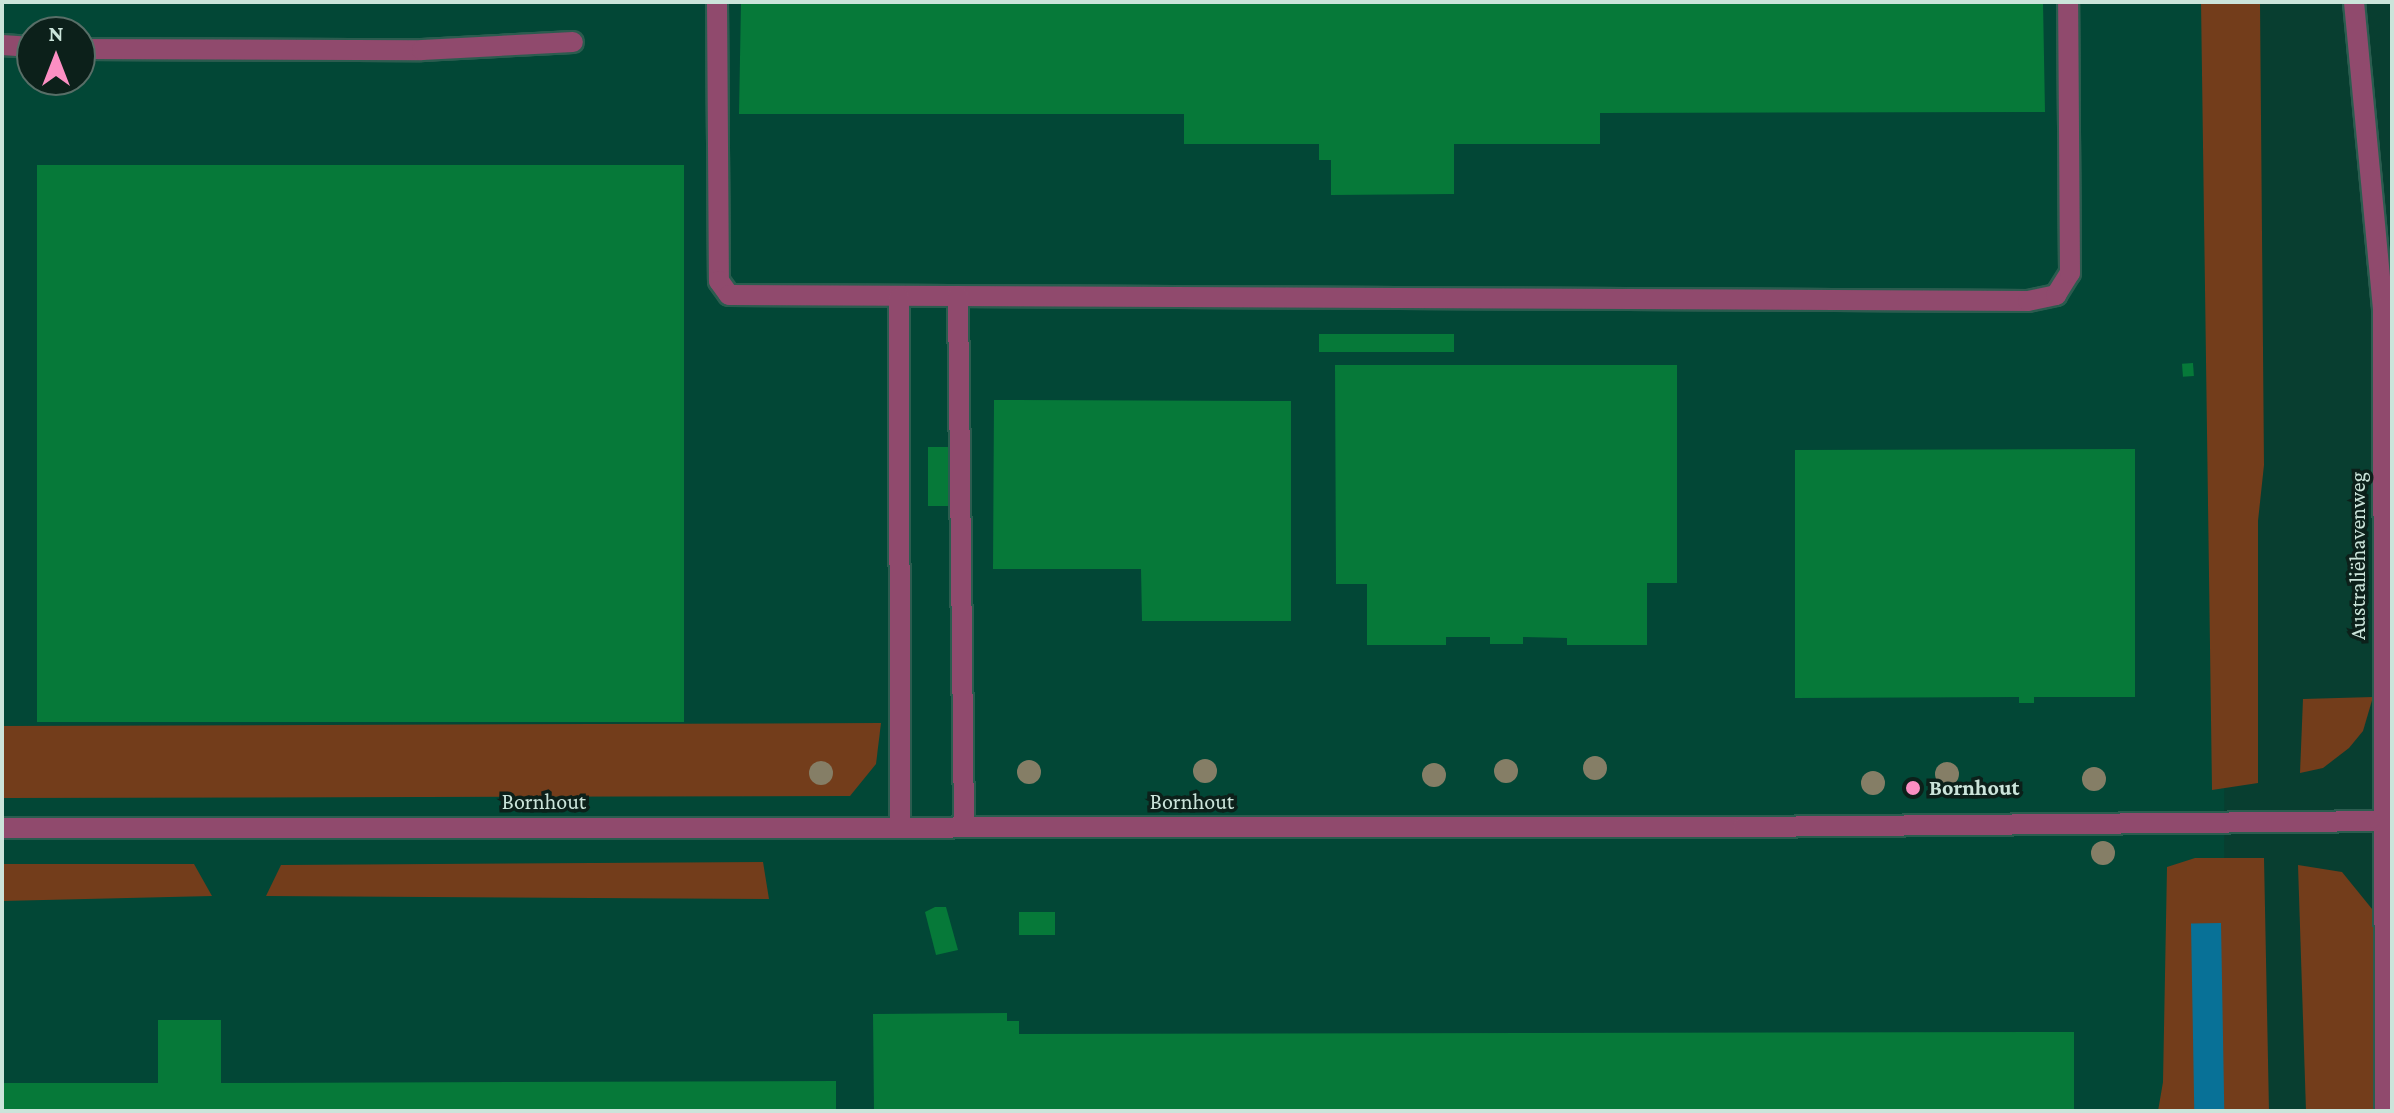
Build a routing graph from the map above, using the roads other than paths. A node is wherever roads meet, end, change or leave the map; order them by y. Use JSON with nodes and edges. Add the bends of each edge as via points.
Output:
{"nodes":[{"id":1,"x":717,"y":2,"type":"edge"},
{"id":2,"x":2068,"y":2,"type":"edge"},
{"id":3,"x":2354,"y":2,"type":"edge"},
{"id":4,"x":573,"y":42,"type":"dead end"},
{"id":5,"x":96,"y":49,"type":"edge"},
{"id":6,"x":958,"y":296,"type":"junction"},
{"id":7,"x":899,"y":298,"type":"junction"},
{"id":8,"x":2387,"y":822,"type":"edge"},
{"id":9,"x":900,"y":825,"type":"junction"},
{"id":10,"x":964,"y":826,"type":"junction"},
{"id":11,"x":2,"y":828,"type":"edge"},
{"id":12,"x":2385,"y":1111,"type":"edge"}],
"edges":[{"from":1,"to":7,"type":"street","via":[[719,281],[729,295]]},
{"from":2,"to":6,"type":"street","via":[[2070,273],[2056,295],[2028,301]]},
{"from":3,"to":8,"type":"street","name":"Australiëhavenweg","via":[[2383,308]]},
{"from":4,"to":5,"type":"street","via":[[422,50]]},
{"from":6,"to":7,"type":"street"},
{"from":6,"to":10,"type":"street"},
{"from":7,"to":9,"type":"street"},
{"from":8,"to":10,"type":"street","name":"Bornhout"},
{"from":8,"to":12,"type":"street","name":"Australiëhavenweg"},
{"from":9,"to":10,"type":"street","name":"Bornhout"},
{"from":9,"to":11,"type":"street","name":"Bornhout"}]}
